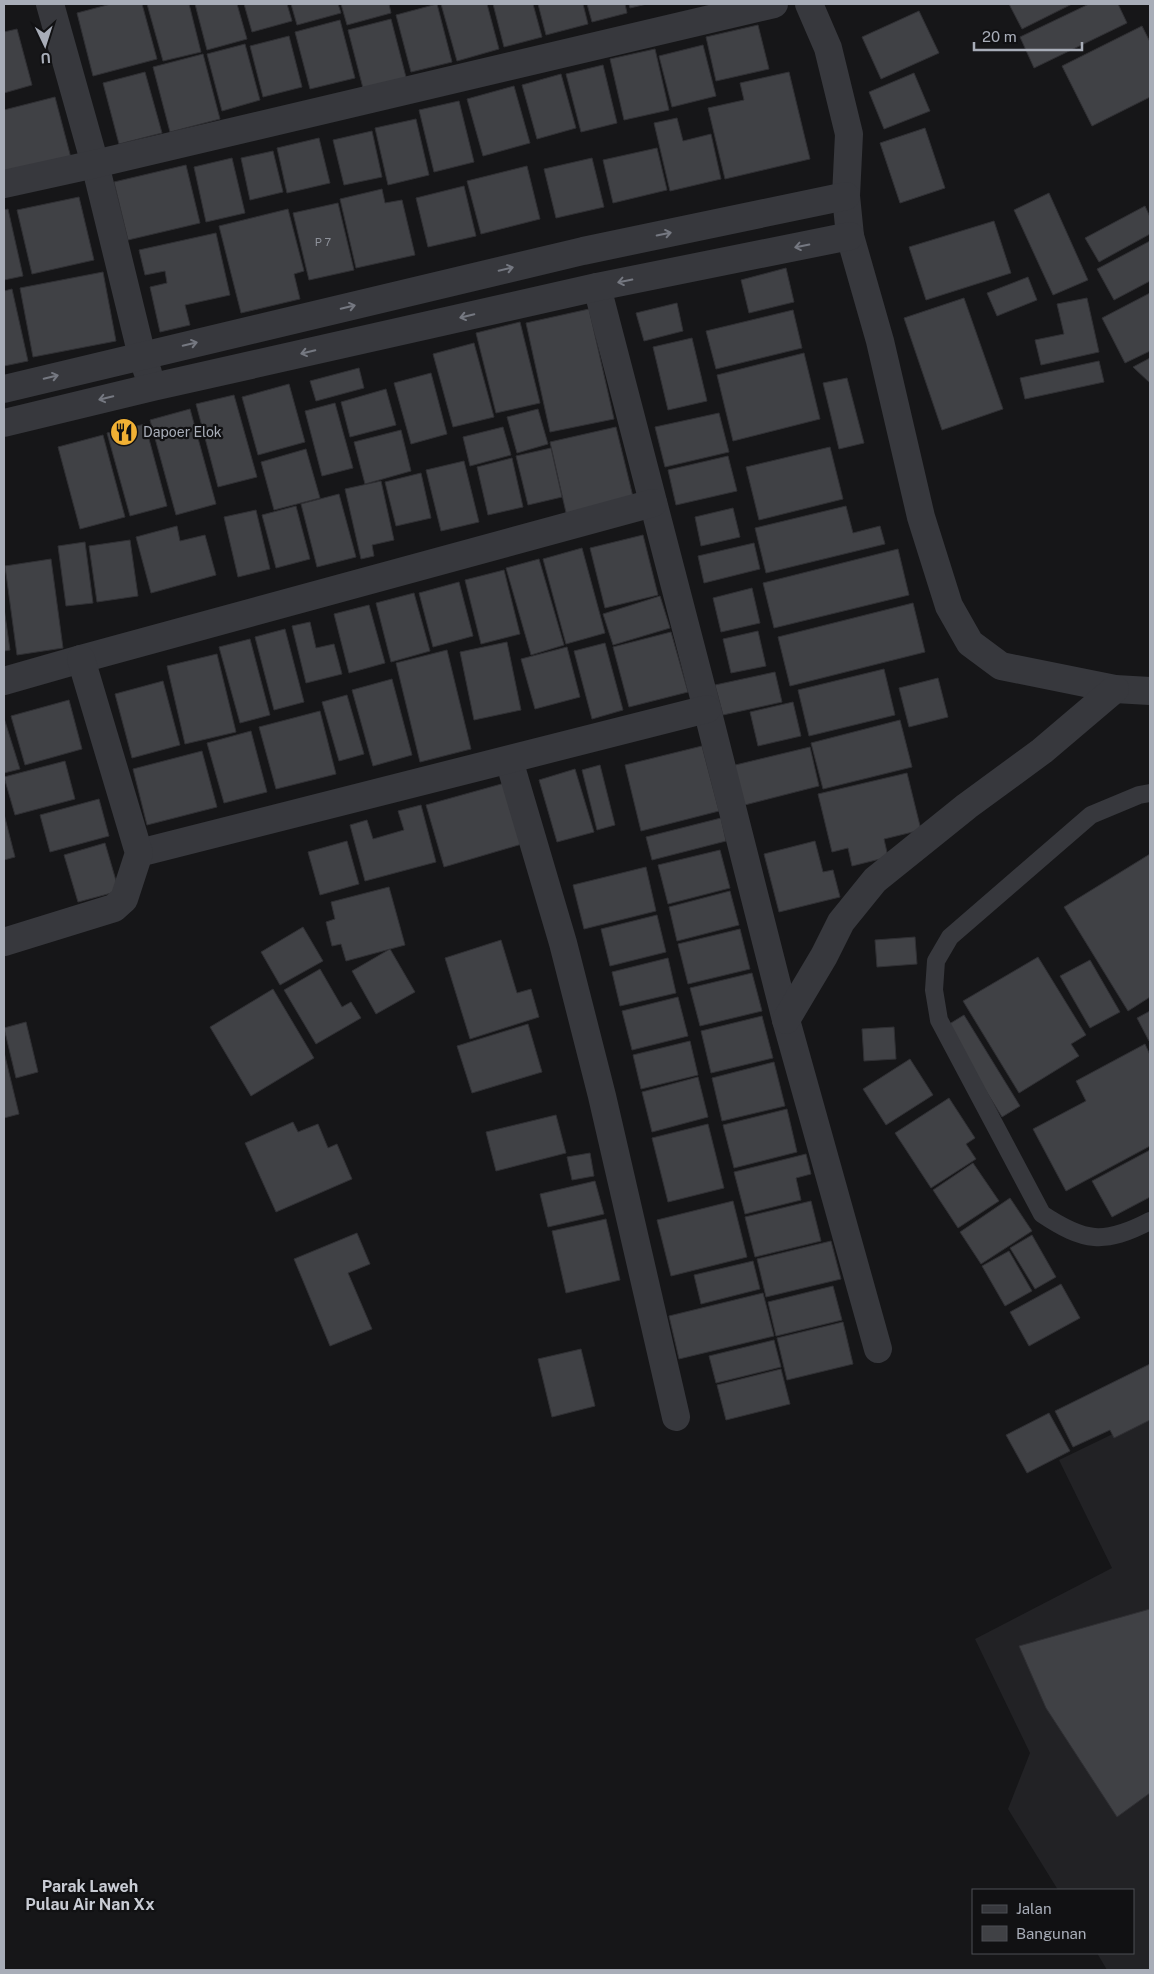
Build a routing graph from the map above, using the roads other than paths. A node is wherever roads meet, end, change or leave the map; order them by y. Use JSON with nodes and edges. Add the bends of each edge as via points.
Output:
{"nodes":[{"id":1,"x":50,"y":4,"type":"edge"},
{"id":2,"x":774,"y":4,"type":"edge"},
{"id":3,"x":810,"y":4,"type":"edge"},
{"id":4,"x":95,"y":164,"type":"junction"},
{"id":5,"x":4,"y":184,"type":"edge"},
{"id":6,"x":846,"y":196,"type":"junction"},
{"id":7,"x":850,"y":236,"type":"junction"},
{"id":8,"x":597,"y":287,"type":"junction"},
{"id":9,"x":142,"y":356,"type":"junction"},
{"id":10,"x":153,"y":386,"type":"junction"},
{"id":11,"x":4,"y":388,"type":"edge"},
{"id":12,"x":4,"y":423,"type":"edge"},
{"id":13,"x":653,"y":503,"type":"junction"},
{"id":14,"x":81,"y":658,"type":"junction"},
{"id":15,"x":4,"y":681,"type":"edge"},
{"id":16,"x":1114,"y":689,"type":"junction"},
{"id":17,"x":1150,"y":691,"type":"edge"},
{"id":18,"x":707,"y":709,"type":"junction"},
{"id":19,"x":509,"y":760,"type":"junction"},
{"id":20,"x":1150,"y":793,"type":"edge"},
{"id":21,"x":139,"y":853,"type":"junction"},
{"id":22,"x":4,"y":942,"type":"edge"},
{"id":23,"x":786,"y":1020,"type":"junction"},
{"id":24,"x":1150,"y":1220,"type":"edge"},
{"id":25,"x":878,"y":1349,"type":"dead end"},
{"id":26,"x":676,"y":1417,"type":"dead end"}],
"edges":[{"from":1,"to":4,"type":"street"},
{"from":2,"to":4,"type":"street"},
{"from":3,"to":6,"type":"street","via":[[828,48],[849,134]]},
{"from":4,"to":5,"type":"street"},
{"from":4,"to":9,"type":"street"},
{"from":6,"to":7,"type":"street"},
{"from":9,"to":6,"type":"street","one_way":true,"via":[[583,250]]},
{"from":7,"to":8,"type":"street","one_way":true},
{"from":7,"to":16,"type":"street","via":[[880,341],[921,517],[949,606],[970,643],[1001,666]]},
{"from":8,"to":10,"type":"street","one_way":true},
{"from":8,"to":13,"type":"street"},
{"from":9,"to":10,"type":"street"},
{"from":11,"to":9,"type":"street","one_way":true},
{"from":10,"to":12,"type":"street","one_way":true},
{"from":13,"to":14,"type":"street"},
{"from":13,"to":18,"type":"street"},
{"from":14,"to":15,"type":"street"},
{"from":14,"to":21,"type":"street"},
{"from":16,"to":17,"type":"street"},
{"from":16,"to":23,"type":"street","via":[[1042,751],[875,880],[841,922]]},
{"from":18,"to":19,"type":"street"},
{"from":18,"to":23,"type":"street"},
{"from":19,"to":21,"type":"street"},
{"from":19,"to":26,"type":"street","via":[[563,943],[602,1096]]},
{"from":20,"to":24,"type":"lane","via":[[1091,815],[950,936],[936,961],[934,990],[939,1020],[1042,1214],[1066,1230],[1084,1236],[1104,1237],[1129,1232]]},
{"from":21,"to":22,"type":"street","via":[[124,899],[114,908]]},
{"from":23,"to":25,"type":"street"}]}
